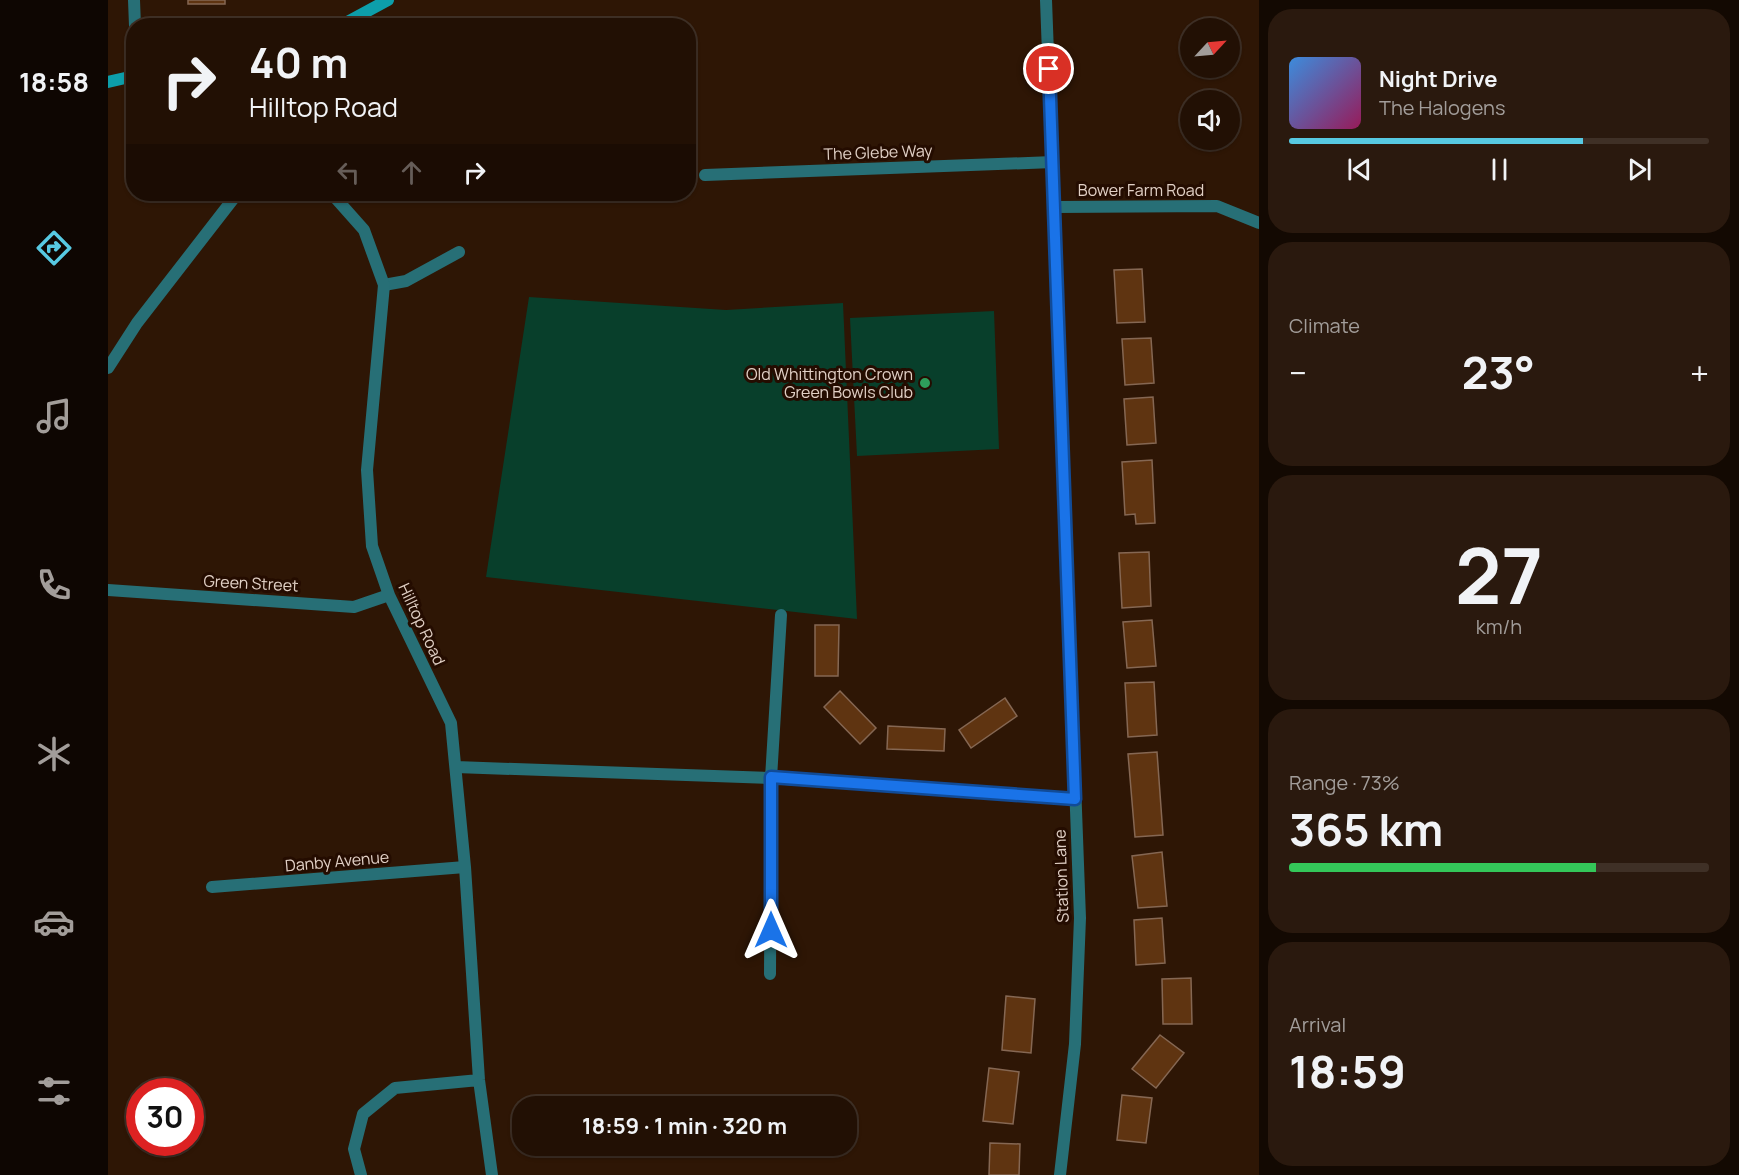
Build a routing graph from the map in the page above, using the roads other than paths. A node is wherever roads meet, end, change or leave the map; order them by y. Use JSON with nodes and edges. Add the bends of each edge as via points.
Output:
{"nodes":[{"id":1,"x":134,"y":0,"type":"edge"},
{"id":2,"x":388,"y":0,"type":"edge"},
{"id":3,"x":1046,"y":0,"type":"edge"},
{"id":4,"x":135,"y":18,"type":"edge"},
{"id":5,"x":356,"y":18,"type":"edge"},
{"id":6,"x":126,"y":78,"type":"edge"},
{"id":7,"x":108,"y":82,"type":"edge"},
{"id":8,"x":1053,"y":162,"type":"junction"},
{"id":9,"x":705,"y":175,"type":"dead end"},
{"id":10,"x":232,"y":201,"type":"edge"},
{"id":11,"x":338,"y":201,"type":"edge"},
{"id":12,"x":1055,"y":207,"type":"junction"},
{"id":13,"x":1259,"y":223,"type":"edge"},
{"id":14,"x":459,"y":252,"type":"dead end"},
{"id":15,"x":384,"y":285,"type":"junction"},
{"id":16,"x":108,"y":368,"type":"edge"},
{"id":17,"x":108,"y":590,"type":"edge"},
{"id":18,"x":389,"y":595,"type":"junction"},
{"id":19,"x":781,"y":615,"type":"dead end"},
{"id":20,"x":456,"y":767,"type":"junction"},
{"id":21,"x":771,"y":777,"type":"junction"},
{"id":22,"x":1075,"y":799,"type":"junction"},
{"id":23,"x":465,"y":867,"type":"junction"},
{"id":24,"x":212,"y":887,"type":"dead end"},
{"id":25,"x":771,"y":974,"type":"dead end"},
{"id":26,"x":479,"y":1080,"type":"junction"},
{"id":27,"x":361,"y":1175,"type":"edge"},
{"id":28,"x":492,"y":1175,"type":"edge"},
{"id":29,"x":1060,"y":1175,"type":"edge"}],
"edges":[{"from":1,"to":4,"type":"street"},
{"from":2,"to":5,"type":"main road"},
{"from":3,"to":8,"type":"street","name":"Station Lane"},
{"from":6,"to":7,"type":"main road"},
{"from":8,"to":9,"type":"street","name":"The Glebe Way"},
{"from":8,"to":12,"type":"street","name":"Station Lane"},
{"from":10,"to":16,"type":"street","via":[[137,323]]},
{"from":11,"to":15,"type":"street","name":"Hilltop Road","via":[[364,230]]},
{"from":12,"to":13,"type":"street","name":"Bower Farm Road","via":[[1217,206]]},
{"from":12,"to":22,"type":"street","name":"Station Lane"},
{"from":14,"to":15,"type":"street","via":[[406,281]]},
{"from":15,"to":18,"type":"street","name":"Hilltop Road","via":[[367,470],[372,546]]},
{"from":17,"to":18,"type":"street","name":"Green Street","via":[[354,607]]},
{"from":18,"to":20,"type":"street","name":"Hilltop Road","via":[[451,723]]},
{"from":19,"to":21,"type":"street"},
{"from":20,"to":21,"type":"street"},
{"from":20,"to":23,"type":"street"},
{"from":21,"to":22,"type":"street"},
{"from":21,"to":25,"type":"street"},
{"from":22,"to":29,"type":"street","name":"Station Lane","via":[[1080,918],[1075,1044]]},
{"from":23,"to":24,"type":"street","name":"Danby Avenue"},
{"from":23,"to":26,"type":"street"},
{"from":26,"to":27,"type":"street","via":[[395,1088],[387,1094],[363,1114],[354,1149]]},
{"from":26,"to":28,"type":"street"}]}
